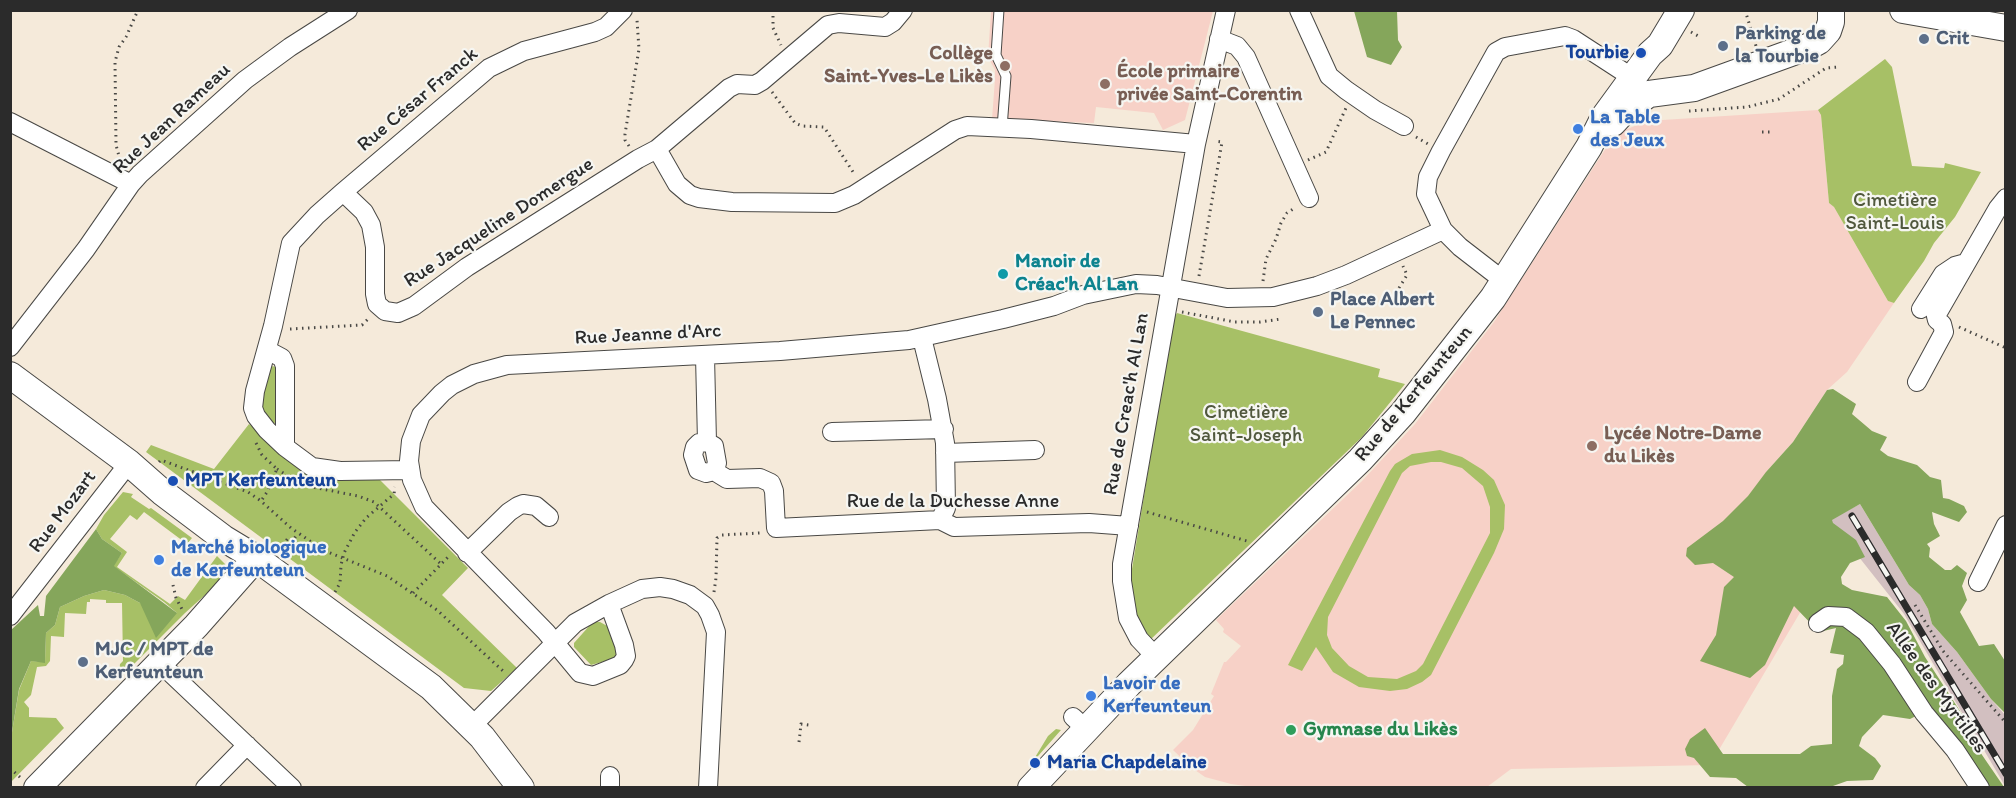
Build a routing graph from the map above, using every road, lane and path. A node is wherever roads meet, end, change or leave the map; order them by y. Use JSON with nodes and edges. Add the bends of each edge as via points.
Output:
{"nodes":[{"id":1,"x":138,"y":10,"type":"edge"},
{"id":2,"x":348,"y":10,"type":"edge"},
{"id":3,"x":773,"y":10,"type":"edge"},
{"id":4,"x":903,"y":10,"type":"edge"},
{"id":5,"x":999,"y":10,"type":"edge"},
{"id":6,"x":1226,"y":10,"type":"edge"},
{"id":7,"x":1299,"y":10,"type":"edge"},
{"id":8,"x":1745,"y":10,"type":"edge"},
{"id":9,"x":1903,"y":10,"type":"edge"},
{"id":10,"x":630,"y":12,"type":"edge"},
{"id":11,"x":1837,"y":14,"type":"edge"},
{"id":12,"x":1686,"y":21,"type":"edge"},
{"id":13,"x":2006,"y":28,"type":"edge"},
{"id":14,"x":1700,"y":37,"type":"dead end"},
{"id":15,"x":1219,"y":39,"type":"junction"},
{"id":16,"x":1660,"y":45,"type":"junction"},
{"id":17,"x":791,"y":56,"type":"junction"},
{"id":18,"x":1762,"y":64,"type":"junction"},
{"id":19,"x":1839,"y":67,"type":"dead end"},
{"id":20,"x":1633,"y":78,"type":"junction"},
{"id":21,"x":762,"y":81,"type":"junction"},
{"id":22,"x":1354,"y":96,"type":"junction"},
{"id":23,"x":1680,"y":101,"type":"junction"},
{"id":24,"x":10,"y":122,"type":"edge"},
{"id":25,"x":1002,"y":128,"type":"junction"},
{"id":26,"x":1408,"y":130,"type":"joint"},
{"id":27,"x":1762,"y":132,"type":"dead end"},
{"id":28,"x":1770,"y":132,"type":"dead end"},
{"id":29,"x":625,"y":134,"type":"dead end"},
{"id":30,"x":1197,"y":141,"type":"junction"},
{"id":31,"x":1589,"y":147,"type":"junction"},
{"id":32,"x":657,"y":149,"type":"junction"},
{"id":33,"x":1441,"y":151,"type":"junction"},
{"id":34,"x":1295,"y":165,"type":"junction"},
{"id":35,"x":851,"y":170,"type":"dead end"},
{"id":36,"x":123,"y":179,"type":"junction"},
{"id":37,"x":343,"y":192,"type":"junction"},
{"id":38,"x":1309,"y":198,"type":"joint"},
{"id":39,"x":2006,"y":198,"type":"edge"},
{"id":40,"x":1443,"y":230,"type":"junction"},
{"id":41,"x":1398,"y":251,"type":"junction"},
{"id":42,"x":1966,"y":263,"type":"junction"},
{"id":43,"x":1263,"y":278,"type":"dead end"},
{"id":44,"x":1504,"y":281,"type":"junction"},
{"id":45,"x":1171,"y":287,"type":"junction"},
{"id":46,"x":1399,"y":288,"type":"dead end"},
{"id":47,"x":1196,"y":292,"type":"junction"},
{"id":48,"x":381,"y":308,"type":"junction"},
{"id":49,"x":1167,"y":308,"type":"junction"},
{"id":50,"x":1921,"y":309,"type":"dead end"},
{"id":51,"x":1281,"y":319,"type":"dead end"},
{"id":52,"x":1960,"y":326,"type":"dead end"},
{"id":53,"x":288,"y":329,"type":"dead end"},
{"id":54,"x":922,"y":338,"type":"junction"},
{"id":55,"x":10,"y":347,"type":"edge"},
{"id":56,"x":2006,"y":348,"type":"edge"},
{"id":57,"x":267,"y":350,"type":"junction"},
{"id":58,"x":705,"y":356,"type":"junction"},
{"id":59,"x":10,"y":375,"type":"edge"},
{"id":60,"x":1917,"y":382,"type":"dead end"},
{"id":61,"x":262,"y":425,"type":"junction"},
{"id":62,"x":944,"y":429,"type":"junction"},
{"id":63,"x":832,"y":432,"type":"dead end"},
{"id":64,"x":285,"y":447,"type":"junction"},
{"id":65,"x":1035,"y":450,"type":"dead end"},
{"id":66,"x":945,"y":453,"type":"junction"},
{"id":67,"x":140,"y":469,"type":"junction"},
{"id":68,"x":277,"y":469,"type":"junction"},
{"id":69,"x":402,"y":470,"type":"junction"},
{"id":70,"x":261,"y":501,"type":"junction"},
{"id":71,"x":380,"y":506,"type":"junction"},
{"id":72,"x":1145,"y":512,"type":"dead end"},
{"id":73,"x":549,"y":517,"type":"dead end"},
{"id":74,"x":940,"y":520,"type":"junction"},
{"id":75,"x":2006,"y":525,"type":"edge"},
{"id":76,"x":1129,"y":526,"type":"junction"},
{"id":77,"x":770,"y":530,"type":"junction"},
{"id":78,"x":298,"y":534,"type":"junction"},
{"id":79,"x":1249,"y":542,"type":"dead end"},
{"id":80,"x":468,"y":553,"type":"junction"},
{"id":81,"x":283,"y":554,"type":"dead end"},
{"id":82,"x":256,"y":558,"type":"junction"},
{"id":83,"x":343,"y":558,"type":"junction"},
{"id":84,"x":1978,"y":582,"type":"dead end"},
{"id":85,"x":173,"y":585,"type":"dead end"},
{"id":86,"x":413,"y":593,"type":"junction"},
{"id":87,"x":332,"y":596,"type":"dead end"},
{"id":88,"x":712,"y":597,"type":"dead end"},
{"id":89,"x":609,"y":604,"type":"junction"},
{"id":90,"x":1915,"y":605,"type":"dead end"},
{"id":91,"x":183,"y":612,"type":"dead end"},
{"id":92,"x":10,"y":616,"type":"edge"},
{"id":93,"x":1818,"y":623,"type":"dead end"},
{"id":94,"x":554,"y":643,"type":"junction"},
{"id":95,"x":1156,"y":657,"type":"junction"},
{"id":96,"x":160,"y":663,"type":"junction"},
{"id":97,"x":515,"y":684,"type":"junction"},
{"id":98,"x":2006,"y":723,"type":"edge"},
{"id":99,"x":809,"y":725,"type":"dead end"},
{"id":100,"x":472,"y":726,"type":"junction"},
{"id":101,"x":799,"y":742,"type":"dead end"},
{"id":102,"x":247,"y":745,"type":"junction"},
{"id":103,"x":1029,"y":782,"type":"edge"},
{"id":104,"x":37,"y":788,"type":"edge"},
{"id":105,"x":205,"y":788,"type":"edge"},
{"id":106,"x":292,"y":788,"type":"edge"},
{"id":107,"x":521,"y":788,"type":"edge"},
{"id":108,"x":708,"y":788,"type":"edge"},
{"id":109,"x":1980,"y":788,"type":"edge"}],
"edges":[{"from":1,"to":36,"type":"path","via":[[115,62],[116,145]]},
{"from":2,"to":36,"type":"street","name":"Rue Jean Rameau","via":[[245,80],[167,149]]},
{"from":3,"to":17,"type":"path","via":[[772,28]]},
{"from":4,"to":17,"type":"street","via":[[885,27],[828,25]]},
{"from":5,"to":25,"type":"lane","via":[[996,55],[1006,76]]},
{"from":6,"to":15,"type":"street","name":"Rue de Creac'h Al Lan"},
{"from":7,"to":22,"type":"street","via":[[1329,76]]},
{"from":8,"to":18,"type":"path"},
{"from":9,"to":13,"type":"main road"},
{"from":10,"to":29,"type":"path","via":[[639,49]]},
{"from":10,"to":37,"type":"street","name":"Rue César Franck","via":[[595,32],[524,51],[489,68]]},
{"from":11,"to":18,"type":"main road","via":[[1828,31],[1815,43]]},
{"from":12,"to":14,"type":"path"},
{"from":12,"to":16,"type":"main road","name":"Rue de Kerfeunteun"},
{"from":15,"to":30,"type":"street","name":"Rue de Creac'h Al Lan"},
{"from":15,"to":34,"type":"street","via":[[1237,46],[1246,57]]},
{"from":16,"to":20,"type":"main road","name":"Rue de Kerfeunteun"},
{"from":16,"to":23,"type":"main road","via":[[1657,75]]},
{"from":17,"to":21,"type":"street"},
{"from":18,"to":23,"type":"main road","via":[[1694,88]]},
{"from":19,"to":23,"type":"path","via":[[1826,68],[1779,99],[1747,107]]},
{"from":20,"to":31,"type":"main road","name":"Rue de Kerfeunteun"},
{"from":20,"to":33,"type":"street","via":[[1568,36],[1499,49]]},
{"from":21,"to":32,"type":"street","name":"Rue Jacqueline Domergue","via":[[729,88]]},
{"from":21,"to":35,"type":"path","via":[[795,123],[824,127]]},
{"from":22,"to":26,"type":"street"},
{"from":22,"to":34,"type":"path","via":[[1341,114],[1326,152]]},
{"from":23,"to":31,"type":"main road","via":[[1654,93],[1638,101]]},
{"from":24,"to":36,"type":"street"},
{"from":25,"to":30,"type":"street"},
{"from":25,"to":32,"type":"street","via":[[960,128],[835,203],[699,198],[676,184]]},
{"from":26,"to":33,"type":"path"},
{"from":27,"to":28,"type":"path"},
{"from":30,"to":45,"type":"street","name":"Rue de Creac'h Al Lan"},
{"from":30,"to":47,"type":"path","via":[[1222,142]]},
{"from":31,"to":44,"type":"main road","name":"Rue de Kerfeunteun"},
{"from":32,"to":48,"type":"street","name":"Rue Jacqueline Domergue","via":[[467,267],[414,306],[398,313]]},
{"from":33,"to":40,"type":"street","via":[[1428,177],[1426,194]]},
{"from":34,"to":38,"type":"street"},
{"from":36,"to":55,"type":"street","name":"Rue Jean Rameau","via":[[86,249]]},
{"from":37,"to":48,"type":"street","name":"Rue Jacqueline Domergue","via":[[364,212],[371,225],[375,294]]},
{"from":37,"to":57,"type":"street","name":"Rue César Franck","via":[[291,243]]},
{"from":38,"to":43,"type":"path","via":[[1284,218],[1266,259]]},
{"from":39,"to":42,"type":"street"},
{"from":40,"to":41,"type":"street","name":"Rue Jeanne d'Arc"},
{"from":40,"to":44,"type":"street"},
{"from":41,"to":46,"type":"path","via":[[1407,275]]},
{"from":41,"to":47,"type":"street","name":"Rue Jeanne d'Arc","via":[[1328,282],[1290,293],[1237,299]]},
{"from":42,"to":50,"type":"street","via":[[1943,274]]},
{"from":42,"to":60,"type":"street","via":[[1936,316],[1944,332]]},
{"from":44,"to":95,"type":"main road","name":"Rue de Kerfeunteun","via":[[1372,447]]},
{"from":45,"to":47,"type":"street","name":"Rue Jeanne d'Arc"},
{"from":45,"to":49,"type":"street","name":"Rue de Creac'h Al Lan"},
{"from":45,"to":54,"type":"street","name":"Rue Jeanne d'Arc","via":[[1125,286]]},
{"from":48,"to":53,"type":"path","via":[[362,325]]},
{"from":49,"to":51,"type":"path","via":[[1235,322]]},
{"from":49,"to":76,"type":"street","name":"Rue de Creac'h Al Lan"},
{"from":52,"to":56,"type":"path"},
{"from":54,"to":58,"type":"street","name":"Rue Jeanne d'Arc"},
{"from":54,"to":62,"type":"street"},
{"from":57,"to":61,"type":"street","name":"Rue César Franck","via":[[254,401]]},
{"from":57,"to":64,"type":"street","via":[[282,358],[285,366]]},
{"from":58,"to":69,"type":"street","name":"Rue Jeanne d'Arc","via":[[520,363],[483,371],[452,385],[421,415]]},
{"from":58,"to":77,"type":"street","via":[[707,442],[695,447],[696,467],[728,479],[764,478],[771,483],[774,491]]},
{"from":59,"to":67,"type":"main road"},
{"from":61,"to":64,"type":"street"},
{"from":61,"to":68,"type":"path","via":[[255,440],[261,455]]},
{"from":62,"to":63,"type":"street"},
{"from":62,"to":66,"type":"street"},
{"from":64,"to":69,"type":"street","via":[[306,464],[320,469]]},
{"from":65,"to":66,"type":"street"},
{"from":66,"to":74,"type":"street","via":[[946,508]]},
{"from":67,"to":70,"type":"path","via":[[161,460]]},
{"from":67,"to":82,"type":"main road","via":[[216,525],[238,536]]},
{"from":67,"to":92,"type":"street","name":"Rue Mozart"},
{"from":68,"to":70,"type":"path"},
{"from":68,"to":71,"type":"path","via":[[302,485],[358,496]]},
{"from":69,"to":71,"type":"path","via":[[395,490]]},
{"from":69,"to":80,"type":"street","name":"Rue Jeanne d'Arc","via":[[424,507]]},
{"from":70,"to":78,"type":"path"},
{"from":71,"to":83,"type":"path","via":[[355,532]]},
{"from":71,"to":86,"type":"path","via":[[441,564]]},
{"from":72,"to":79,"type":"path"},
{"from":73,"to":80,"type":"street","via":[[536,506],[518,506]]},
{"from":74,"to":76,"type":"street","name":"Rue de la Duchesse Anne","via":[[954,527],[1089,523]]},
{"from":74,"to":77,"type":"street","name":"Rue de la Duchesse Anne"},
{"from":75,"to":84,"type":"street"},
{"from":76,"to":95,"type":"street","name":"Rue de Creac'h Al Lan","via":[[1122,572],[1127,610],[1136,634]]},
{"from":77,"to":88,"type":"path","via":[[717,538]]},
{"from":78,"to":81,"type":"path","via":[[292,541],[288,538]]},
{"from":78,"to":83,"type":"path"},
{"from":80,"to":94,"type":"street","name":"Rue Jeanne d'Arc"},
{"from":82,"to":96,"type":"main road"},
{"from":82,"to":100,"type":"main road","via":[[431,687]]},
{"from":83,"to":86,"type":"path","via":[[376,570]]},
{"from":83,"to":87,"type":"path","via":[[340,583]]},
{"from":85,"to":91,"type":"path"},
{"from":86,"to":97,"type":"path","via":[[460,630]]},
{"from":89,"to":94,"type":"street","via":[[575,623]]},
{"from":89,"to":94,"type":"street","name":"Rue Jeanne d'Arc","via":[[626,652],[622,663],[586,676]]},
{"from":89,"to":108,"type":"street","via":[[642,589],[660,587],[690,595],[710,615],[717,640]]},
{"from":90,"to":98,"type":"path","via":[[1943,651]]},
{"from":93,"to":109,"type":"street","name":"Allée des Myrtilles","via":[[1828,616],[1846,617],[1866,632]]},
{"from":94,"to":97,"type":"street"},
{"from":95,"to":103,"type":"main road","name":"Rue de Kerfeunteun","via":[[1080,723]]},
{"from":96,"to":102,"type":"street"},
{"from":96,"to":104,"type":"main road"},
{"from":97,"to":100,"type":"street"},
{"from":99,"to":101,"type":"path","via":[[801,724]]},
{"from":100,"to":107,"type":"main road"},
{"from":102,"to":105,"type":"street"},
{"from":102,"to":106,"type":"street"}]}
